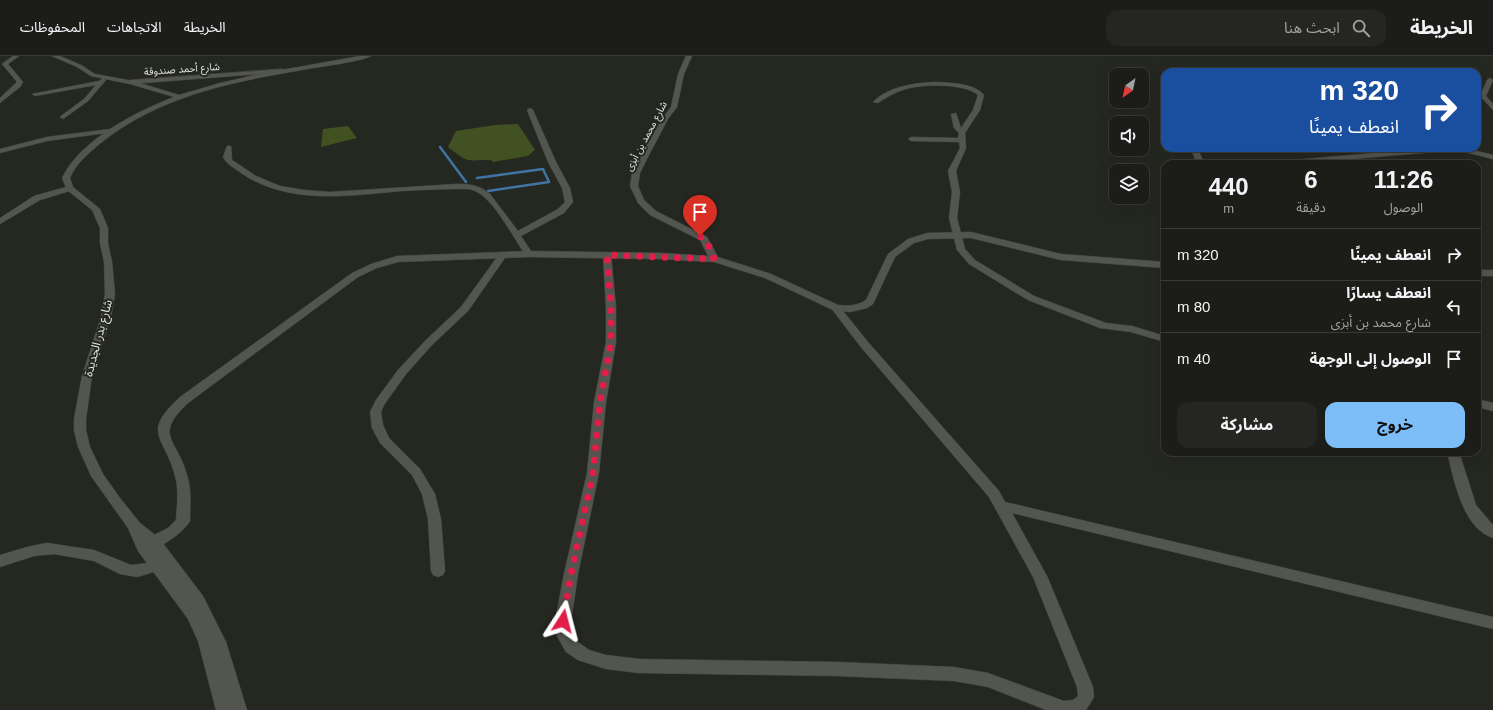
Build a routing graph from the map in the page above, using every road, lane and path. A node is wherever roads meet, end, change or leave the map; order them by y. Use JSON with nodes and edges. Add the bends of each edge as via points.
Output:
{"nodes":[{"id":1,"x":16,"y":56,"type":"edge"},
{"id":2,"x":55,"y":56,"type":"edge"},
{"id":3,"x":368,"y":56,"type":"edge"},
{"id":4,"x":689,"y":56,"type":"edge"},
{"id":5,"x":282,"y":71,"type":"junction"},
{"id":6,"x":103,"y":80,"type":"junction"},
{"id":7,"x":1490,"y":80,"type":"dead end"},
{"id":8,"x":131,"y":82,"type":"junction"},
{"id":9,"x":35,"y":94,"type":"dead end"},
{"id":10,"x":177,"y":98,"type":"junction"},
{"id":11,"x":0,"y":101,"type":"edge"},
{"id":12,"x":876,"y":102,"type":"dead end"},
{"id":13,"x":1493,"y":108,"type":"edge"},
{"id":14,"x":530,"y":110,"type":"dead end"},
{"id":15,"x":954,"y":114,"type":"dead end"},
{"id":16,"x":63,"y":117,"type":"dead end"},
{"id":17,"x":111,"y":131,"type":"junction"},
{"id":18,"x":962,"y":137,"type":"junction"},
{"id":19,"x":911,"y":139,"type":"dead end"},
{"id":20,"x":229,"y":147,"type":"dead end"},
{"id":21,"x":0,"y":151,"type":"edge"},
{"id":22,"x":1410,"y":152,"type":"edge"},
{"id":23,"x":1472,"y":152,"type":"edge"},
{"id":24,"x":1493,"y":157,"type":"edge"},
{"id":25,"x":1316,"y":160,"type":"edge"},
{"id":26,"x":70,"y":188,"type":"junction"},
{"id":27,"x":0,"y":222,"type":"edge"},
{"id":28,"x":956,"y":234,"type":"junction"},
{"id":29,"x":516,"y":235,"type":"junction"},
{"id":30,"x":529,"y":254,"type":"junction"},
{"id":31,"x":503,"y":255,"type":"junction"},
{"id":32,"x":607,"y":255,"type":"junction"},
{"id":33,"x":714,"y":259,"type":"junction"},
{"id":34,"x":1161,"y":264,"type":"edge"},
{"id":35,"x":1481,"y":273,"type":"edge"},
{"id":36,"x":1493,"y":273,"type":"edge"},
{"id":37,"x":836,"y":308,"type":"junction"},
{"id":38,"x":1161,"y":338,"type":"edge"},
{"id":39,"x":1481,"y":404,"type":"edge"},
{"id":40,"x":1493,"y":407,"type":"edge"},
{"id":41,"x":1454,"y":456,"type":"edge"},
{"id":42,"x":1000,"y":506,"type":"junction"},
{"id":43,"x":1493,"y":533,"type":"edge"},
{"id":44,"x":149,"y":545,"type":"junction"},
{"id":45,"x":0,"y":561,"type":"edge"},
{"id":46,"x":164,"y":563,"type":"junction"},
{"id":47,"x":438,"y":571,"type":"dead end"},
{"id":48,"x":1493,"y":623,"type":"edge"},
{"id":49,"x":224,"y":710,"type":"edge"},
{"id":50,"x":239,"y":710,"type":"edge"}],
"edges":[{"from":1,"to":11,"type":"street","via":[[5,64],[20,82]]},
{"from":2,"to":6,"type":"street"},
{"from":3,"to":5,"type":"street"},
{"from":4,"to":33,"type":"street","name":"شارع محمد بن أبزى","via":[[674,107],[644,157],[636,173],[634,186],[641,201],[653,213],[704,239]]},
{"from":5,"to":8,"type":"street","name":"شارع أحمد صندوقة"},
{"from":5,"to":10,"type":"street"},
{"from":6,"to":8,"type":"street"},
{"from":6,"to":9,"type":"street"},
{"from":6,"to":16,"type":"street","via":[[86,100]]},
{"from":7,"to":13,"type":"street","via":[[1483,96]]},
{"from":8,"to":10,"type":"street","via":[[162,95]]},
{"from":10,"to":17,"type":"street","via":[[121,123]]},
{"from":12,"to":18,"type":"street","via":[[896,90],[919,86],[946,84],[975,90],[981,95],[980,102]]},
{"from":14,"to":29,"type":"street","via":[[566,188],[569,202],[561,211]]},
{"from":15,"to":18,"type":"street"},
{"from":17,"to":21,"type":"street","via":[[47,139]]},
{"from":17,"to":26,"type":"street","via":[[68,173],[66,181]]},
{"from":18,"to":19,"type":"street"},
{"from":18,"to":28,"type":"street","via":[[963,148],[952,174],[956,192],[953,218]]},
{"from":20,"to":29,"type":"street","via":[[229,161],[254,179],[309,194],[423,187],[476,189],[487,196]]},
{"from":22,"to":25,"type":"street"},
{"from":23,"to":24,"type":"street"},
{"from":26,"to":27,"type":"street","via":[[37,198]]},
{"from":26,"to":44,"type":"street","name":"شارع بدر الجديدة","via":[[96,209],[104,228],[110,294],[106,317],[87,376],[80,430],[84,447],[97,476]]},
{"from":28,"to":34,"type":"street","via":[[985,237],[1061,257]]},
{"from":28,"to":37,"type":"street","via":[[927,236],[905,245],[891,256],[870,302],[858,308]]},
{"from":28,"to":38,"type":"street","via":[[961,250],[972,262],[1031,298],[1104,326],[1132,329]]},
{"from":29,"to":30,"type":"street"},
{"from":30,"to":31,"type":"street"},
{"from":30,"to":32,"type":"street"},
{"from":31,"to":44,"type":"street","via":[[409,258],[389,261],[364,270],[184,400],[167,415],[162,431],[181,475],[183,522],[173,532]]},
{"from":31,"to":47,"type":"street","via":[[458,316],[409,364],[388,391],[375,414],[381,436],[408,462],[424,483],[432,503]]},
{"from":32,"to":33,"type":"street"},
{"from":32,"to":42,"type":"street","via":[[611,342],[600,402],[593,473],[563,621],[565,636],[572,647],[584,655],[606,662],[639,666],[838,669],[954,674],[988,680],[1073,709],[1082,705],[1085,687],[1040,576]]},
{"from":33,"to":37,"type":"street","via":[[763,274]]},
{"from":35,"to":36,"type":"street"},
{"from":37,"to":42,"type":"street","via":[[994,494]]},
{"from":39,"to":40,"type":"street"},
{"from":41,"to":43,"type":"street","via":[[1469,508]]},
{"from":42,"to":48,"type":"street"},
{"from":44,"to":46,"type":"street","name":"شارع بدر الجديدة"},
{"from":45,"to":46,"type":"street","via":[[53,549],[100,557],[122,569],[135,571]]},
{"from":46,"to":49,"type":"street","name":"شارع بدر الجديدة","via":[[206,641]]},
{"from":46,"to":50,"type":"street","name":"شارع بدر الجديدة","via":[[198,600],[218,642]]}]}
